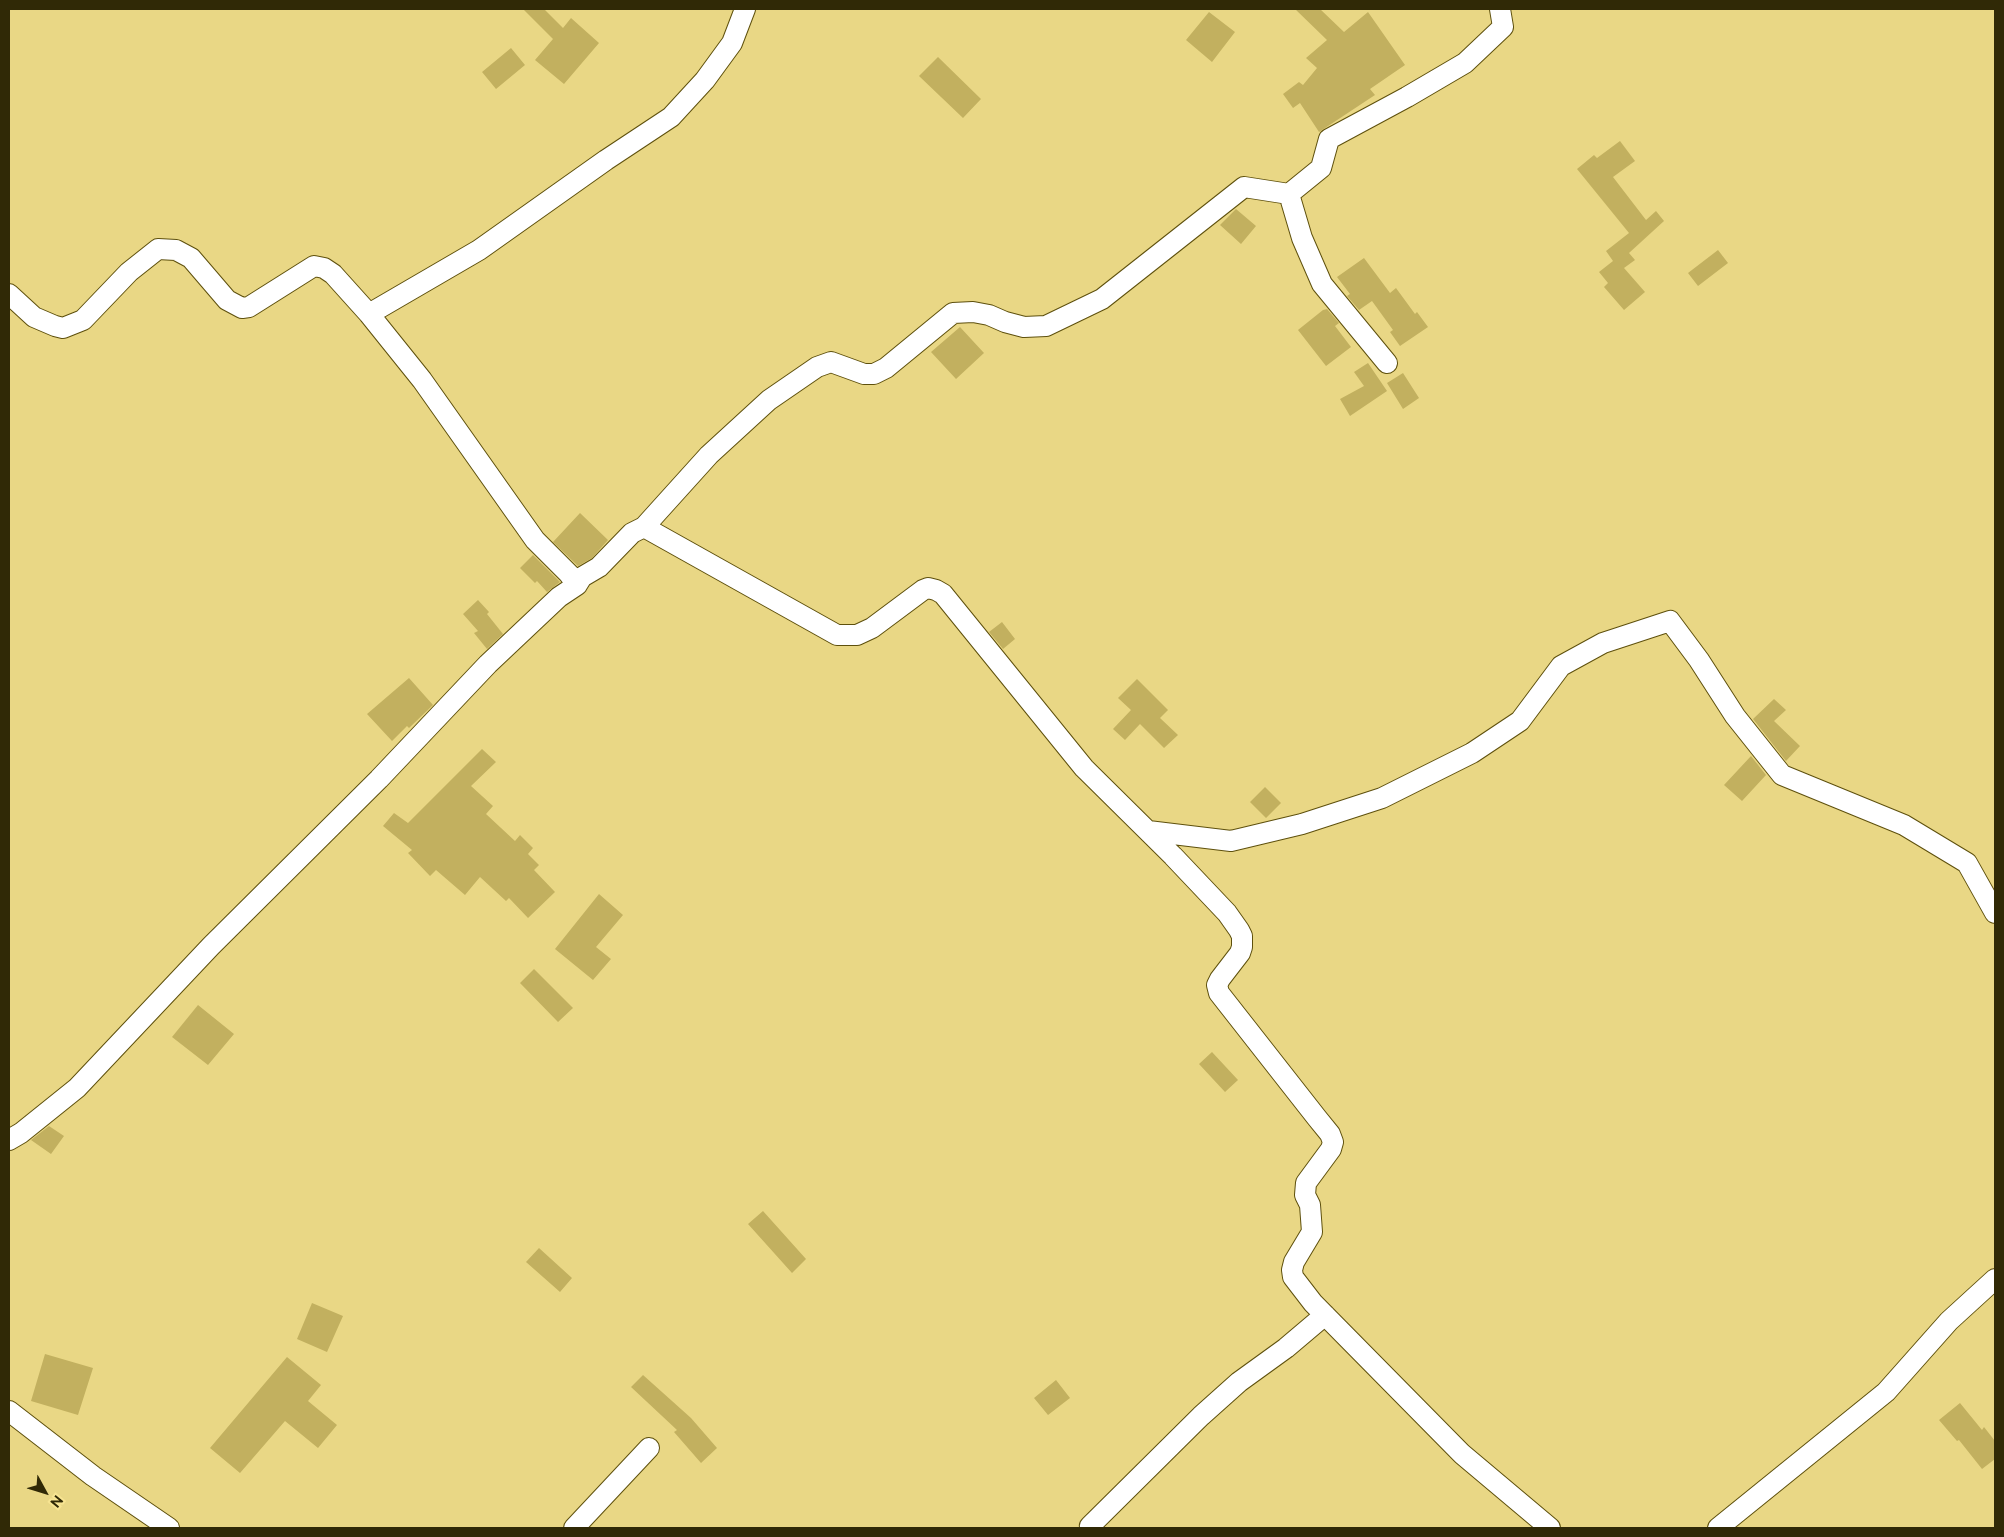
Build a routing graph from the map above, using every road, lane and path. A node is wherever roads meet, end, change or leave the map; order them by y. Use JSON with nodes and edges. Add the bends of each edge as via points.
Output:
{"nodes":[{"id":1,"x":745,"y":9,"type":"edge"},
{"id":2,"x":1500,"y":9,"type":"edge"},
{"id":3,"x":1289,"y":194,"type":"junction"},
{"id":4,"x":9,"y":294,"type":"edge"},
{"id":5,"x":369,"y":314,"type":"junction"},
{"id":6,"x":1387,"y":363,"type":"dead end"},
{"id":7,"x":644,"y":527,"type":"junction"},
{"id":8,"x":577,"y":586,"type":"junction"},
{"id":9,"x":1148,"y":831,"type":"junction"},
{"id":10,"x":1995,"y":912,"type":"edge"},
{"id":11,"x":9,"y":1140,"type":"edge"},
{"id":12,"x":1995,"y":1279,"type":"edge"},
{"id":13,"x":1325,"y":1315,"type":"junction"},
{"id":14,"x":9,"y":1411,"type":"edge"},
{"id":15,"x":649,"y":1448,"type":"dead end"},
{"id":16,"x":169,"y":1528,"type":"edge"},
{"id":17,"x":574,"y":1528,"type":"edge"},
{"id":18,"x":1091,"y":1528,"type":"edge"},
{"id":19,"x":1550,"y":1528,"type":"edge"},
{"id":20,"x":1718,"y":1528,"type":"edge"}],
"edges":[{"from":1,"to":5,"type":"street","via":[[732,43],[705,80],[671,116],[479,250]]},
{"from":2,"to":3,"type":"street","via":[[1503,27],[1465,63],[1329,139],[1321,168]]},
{"from":3,"to":6,"type":"street","via":[[1302,238],[1322,284]]},
{"from":3,"to":7,"type":"street","via":[[1244,187],[1102,299],[1046,326],[1024,327],[989,315],[953,313],[886,368],[874,374],[864,374],[831,362],[817,367],[769,400],[709,454]]},
{"from":4,"to":5,"type":"street","via":[[34,317],[55,326],[70,326],[83,320],[129,272],[158,249],[166,248],[191,258],[227,300],[242,308],[249,307],[314,266],[333,274]]},
{"from":5,"to":8,"type":"street","via":[[422,380],[535,540]]},
{"from":7,"to":8,"type":"street","via":[[632,533],[599,566],[582,577]]},
{"from":7,"to":9,"type":"street","via":[[837,635],[857,635],[872,628],[928,588],[944,594],[1084,768]]},
{"from":8,"to":11,"type":"street","via":[[559,597],[488,664],[379,779],[211,946],[77,1088]]},
{"from":9,"to":10,"type":"street","via":[[1231,841],[1302,824],[1382,798],[1472,753],[1520,721],[1561,666],[1603,643],[1670,621],[1735,716],[1782,775],[1904,825],[1967,863]]},
{"from":9,"to":13,"type":"street","via":[[1227,913],[1239,930],[1242,947],[1220,978],[1217,985],[1219,993],[1322,1123],[1333,1142],[1332,1149],[1306,1183],[1304,1195],[1310,1205],[1312,1232],[1292,1270],[1298,1285]]},
{"from":12,"to":20,"type":"street","via":[[1949,1321],[1886,1392]]},
{"from":13,"to":18,"type":"street","via":[[1201,1416]]},
{"from":13,"to":19,"type":"street","via":[[1462,1454]]},
{"from":14,"to":16,"type":"street","via":[[93,1476]]},
{"from":15,"to":17,"type":"street"}]}
